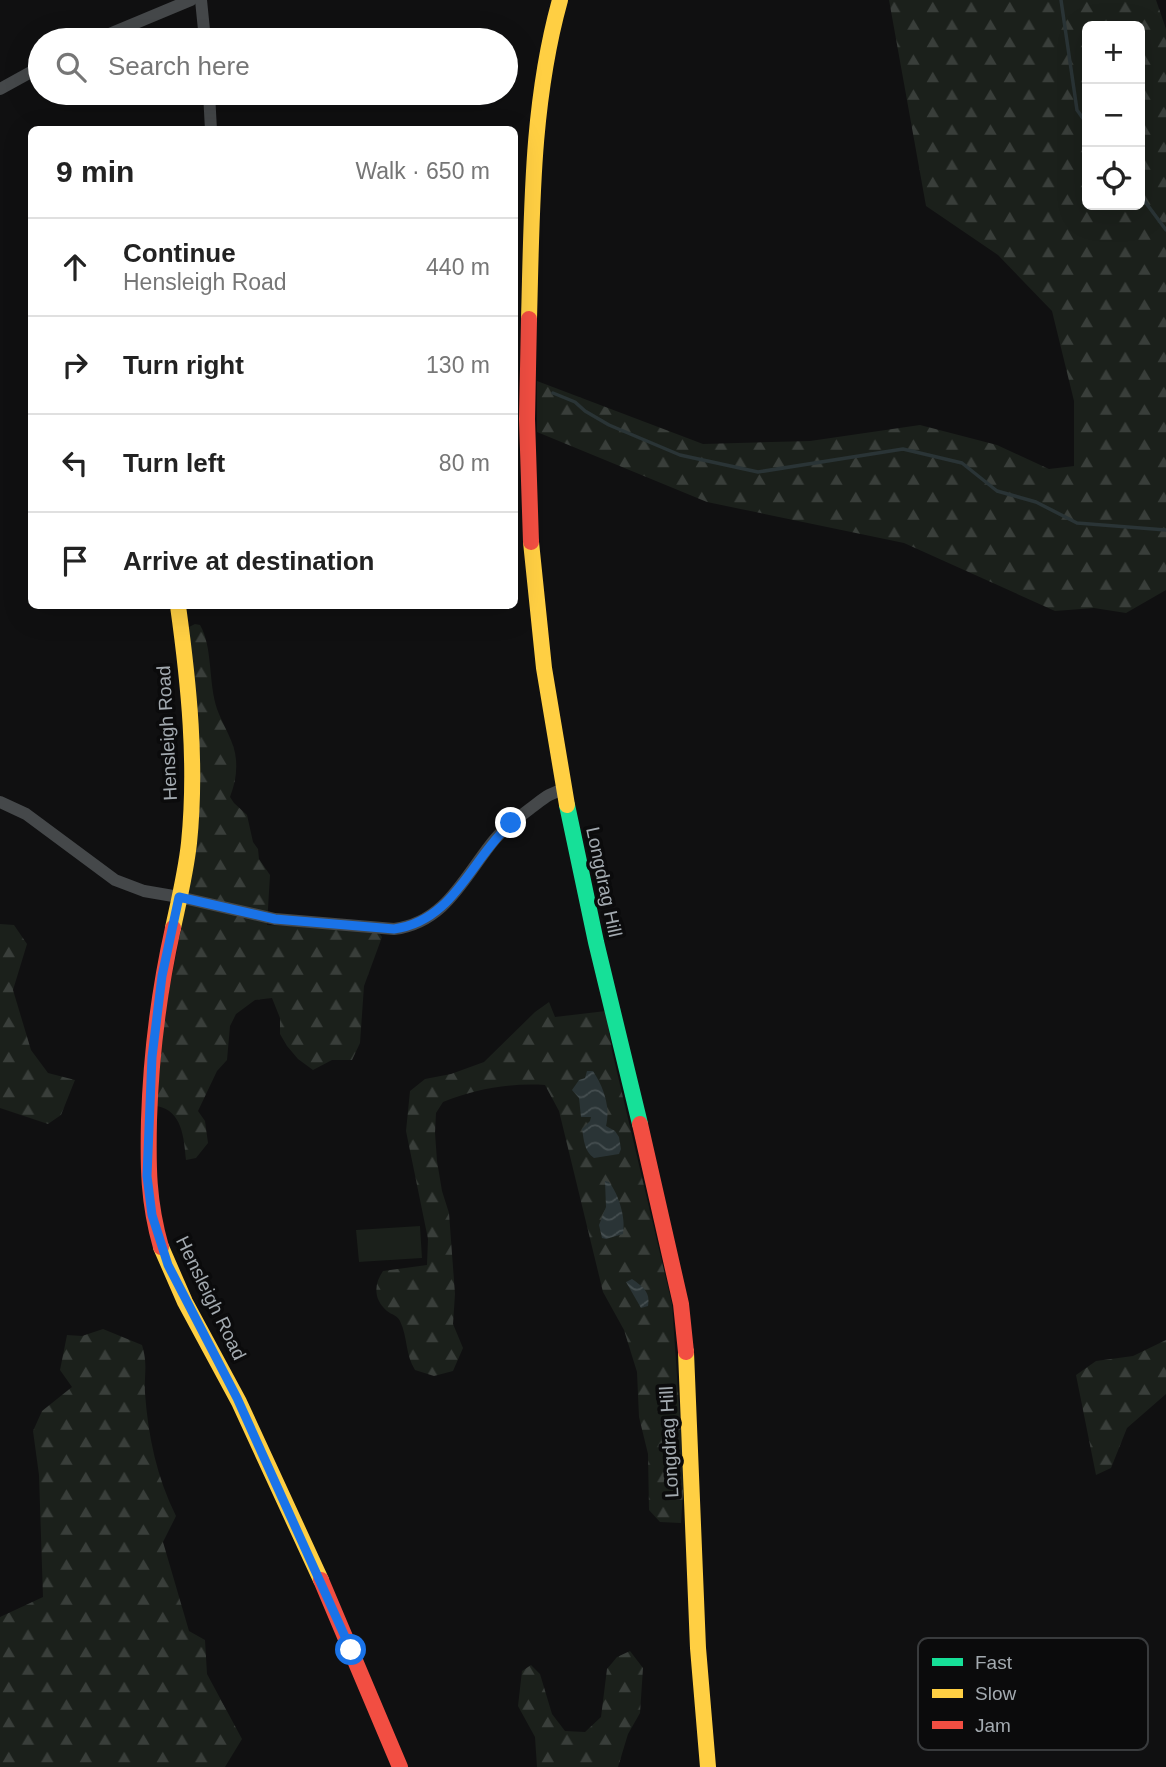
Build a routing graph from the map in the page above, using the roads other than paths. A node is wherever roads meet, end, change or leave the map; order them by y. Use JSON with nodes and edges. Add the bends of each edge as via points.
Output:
{"nodes":[{"id":1,"x":191,"y":0,"type":"edge"},
{"id":2,"x":201,"y":0,"type":"edge"},
{"id":3,"x":560,"y":0,"type":"edge"},
{"id":4,"x":124,"y":28,"type":"edge"},
{"id":5,"x":204,"y":28,"type":"edge"},
{"id":6,"x":28,"y":74,"type":"edge"},
{"id":7,"x":0,"y":89,"type":"edge"},
{"id":8,"x":210,"y":105,"type":"edge"},
{"id":9,"x":211,"y":126,"type":"edge"},
{"id":10,"x":178,"y":609,"type":"edge"},
{"id":11,"x":564,"y":790,"type":"junction"},
{"id":12,"x":0,"y":803,"type":"edge"},
{"id":13,"x":179,"y":897,"type":"junction"},
{"id":14,"x":400,"y":1767,"type":"edge"},
{"id":15,"x":708,"y":1767,"type":"edge"}],
"edges":[{"from":1,"to":4,"type":"street"},
{"from":2,"to":5,"type":"street"},
{"from":3,"to":11,"type":"main road","name":"Longdrag Hill","via":[[542,66],[536,137],[527,445],[533,576]]},
{"from":6,"to":7,"type":"street"},
{"from":8,"to":9,"type":"street"},
{"from":10,"to":13,"type":"main road","name":"Hensleigh Road","via":[[191,719],[193,786],[189,846]]},
{"from":11,"to":13,"type":"street","via":[[548,795],[503,830],[446,904],[409,927],[275,919]]},
{"from":11,"to":15,"type":"main road","name":"Longdrag Hill","via":[[601,971],[681,1304]]},
{"from":12,"to":13,"type":"street","via":[[26,814],[115,880]]},
{"from":13,"to":14,"type":"main road","name":"Hensleigh Road","via":[[162,976],[151,1068],[147,1176],[157,1237],[278,1486]]}]}
